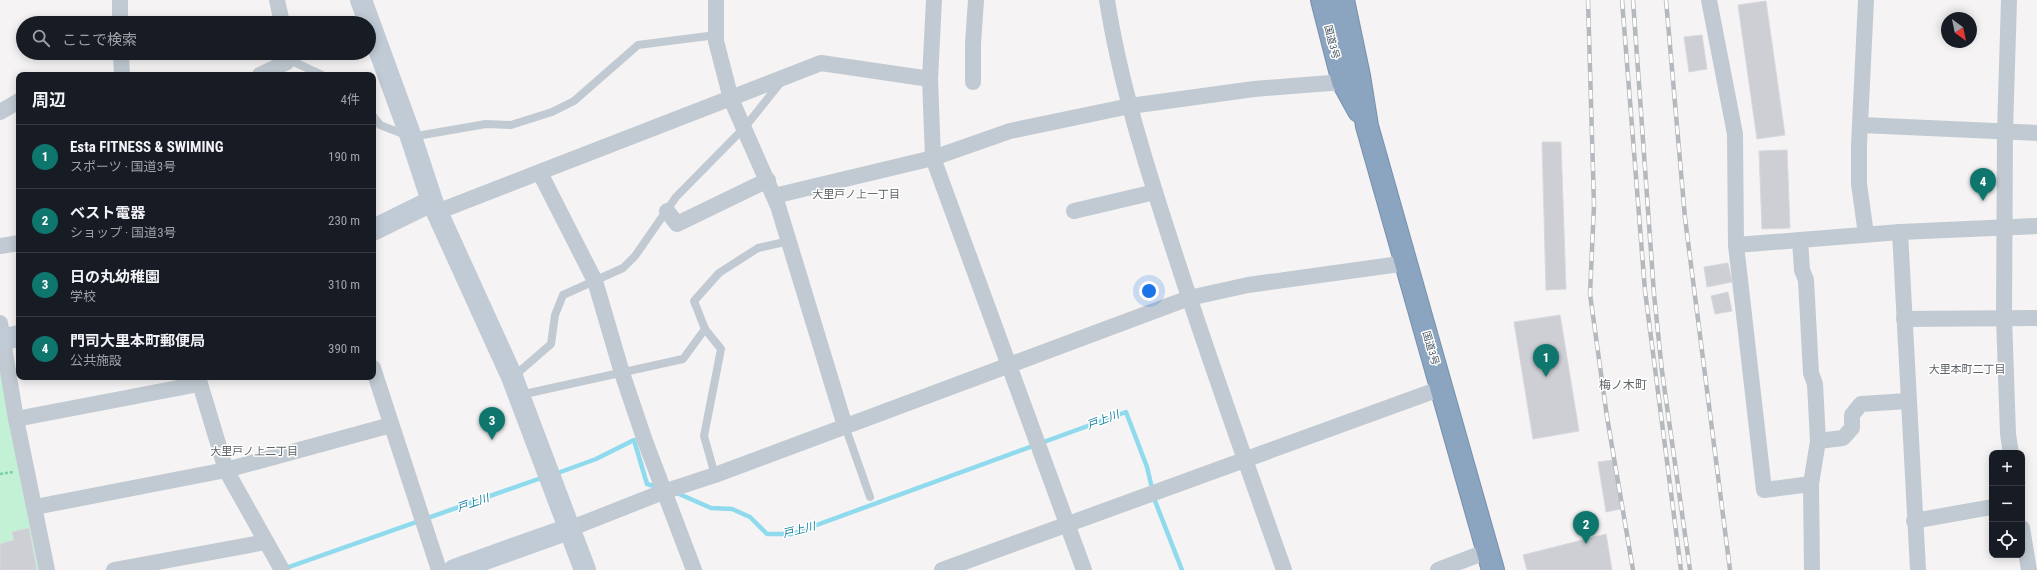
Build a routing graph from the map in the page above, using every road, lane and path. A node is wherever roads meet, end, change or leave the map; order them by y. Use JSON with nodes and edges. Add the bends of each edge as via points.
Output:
{"nodes":[{"id":1,"x":120,"y":0,"type":"edge"},
{"id":2,"x":277,"y":0,"type":"edge"},
{"id":3,"x":361,"y":0,"type":"edge"},
{"id":4,"x":716,"y":0,"type":"edge"},
{"id":5,"x":934,"y":0,"type":"edge"},
{"id":6,"x":976,"y":0,"type":"edge"},
{"id":7,"x":1107,"y":0,"type":"edge"},
{"id":8,"x":1322,"y":0,"type":"edge"},
{"id":9,"x":1343,"y":0,"type":"edge"},
{"id":10,"x":1709,"y":0,"type":"edge"},
{"id":11,"x":1866,"y":0,"type":"edge"},
{"id":12,"x":2009,"y":0,"type":"edge"},
{"id":13,"x":120,"y":16,"type":"edge"},
{"id":14,"x":280,"y":16,"type":"edge"},
{"id":15,"x":367,"y":16,"type":"edge"},
{"id":16,"x":716,"y":35,"type":"junction"},
{"id":17,"x":376,"y":41,"type":"edge"},
{"id":18,"x":121,"y":60,"type":"edge"},
{"id":19,"x":288,"y":64,"type":"edge"},
{"id":20,"x":122,"y":72,"type":"edge"},
{"id":21,"x":268,"y":72,"type":"edge"},
{"id":22,"x":316,"y":72,"type":"edge"},
{"id":23,"x":786,"y":76,"type":"junction"},
{"id":24,"x":930,"y":79,"type":"junction"},
{"id":25,"x":973,"y":82,"type":"dead end"},
{"id":26,"x":1343,"y":82,"type":"junction"},
{"id":27,"x":731,"y":99,"type":"junction"},
{"id":28,"x":16,"y":104,"type":"edge"},
{"id":29,"x":1130,"y":106,"type":"junction"},
{"id":30,"x":0,"y":112,"type":"edge"},
{"id":31,"x":376,"y":120,"type":"edge"},
{"id":32,"x":1861,"y":125,"type":"junction"},
{"id":33,"x":1367,"y":126,"type":"junction"},
{"id":34,"x":745,"y":127,"type":"junction"},
{"id":35,"x":2005,"y":131,"type":"junction"},
{"id":36,"x":2037,"y":133,"type":"edge"},
{"id":37,"x":411,"y":137,"type":"junction"},
{"id":38,"x":933,"y":158,"type":"junction"},
{"id":39,"x":540,"y":173,"type":"junction"},
{"id":40,"x":768,"y":180,"type":"junction"},
{"id":41,"x":1155,"y":192,"type":"junction"},
{"id":42,"x":774,"y":196,"type":"junction"},
{"id":43,"x":435,"y":206,"type":"junction"},
{"id":44,"x":1074,"y":211,"type":"dead end"},
{"id":45,"x":667,"y":212,"type":"junction"},
{"id":46,"x":2004,"y":226,"type":"junction"},
{"id":47,"x":2037,"y":226,"type":"edge"},
{"id":48,"x":376,"y":229,"type":"edge"},
{"id":49,"x":1900,"y":232,"type":"junction"},
{"id":50,"x":1866,"y":234,"type":"junction"},
{"id":51,"x":1800,"y":240,"type":"junction"},
{"id":52,"x":789,"y":241,"type":"junction"},
{"id":53,"x":16,"y":243,"type":"edge"},
{"id":54,"x":1736,"y":245,"type":"junction"},
{"id":55,"x":0,"y":246,"type":"edge"},
{"id":56,"x":1407,"y":263,"type":"junction"},
{"id":57,"x":595,"y":281,"type":"junction"},
{"id":58,"x":1189,"y":298,"type":"junction"},
{"id":59,"x":2004,"y":317,"type":"junction"},
{"id":60,"x":2037,"y":318,"type":"edge"},
{"id":61,"x":1904,"y":319,"type":"junction"},
{"id":62,"x":705,"y":329,"type":"junction"},
{"id":63,"x":5,"y":335,"type":"edge"},
{"id":64,"x":1010,"y":364,"type":"junction"},
{"id":65,"x":622,"y":373,"type":"junction"},
{"id":66,"x":376,"y":378,"type":"edge"},
{"id":67,"x":199,"y":381,"type":"edge"},
{"id":68,"x":516,"y":386,"type":"junction"},
{"id":69,"x":1442,"y":388,"type":"junction"},
{"id":70,"x":1908,"y":401,"type":"junction"},
{"id":71,"x":16,"y":419,"type":"junction"},
{"id":72,"x":391,"y":425,"type":"junction"},
{"id":73,"x":845,"y":426,"type":"junction"},
{"id":74,"x":1818,"y":440,"type":"junction"},
{"id":75,"x":2011,"y":450,"type":"edge"},
{"id":76,"x":1245,"y":459,"type":"junction"},
{"id":77,"x":226,"y":470,"type":"junction"},
{"id":78,"x":715,"y":475,"type":"junction"},
{"id":79,"x":1812,"y":484,"type":"junction"},
{"id":80,"x":663,"y":492,"type":"junction"},
{"id":81,"x":870,"y":497,"type":"dead end"},
{"id":82,"x":35,"y":507,"type":"junction"},
{"id":83,"x":1989,"y":508,"type":"edge"},
{"id":84,"x":1914,"y":521,"type":"junction"},
{"id":85,"x":1067,"y":525,"type":"junction"},
{"id":86,"x":569,"y":529,"type":"junction"},
{"id":87,"x":2028,"y":534,"type":"edge"},
{"id":88,"x":266,"y":542,"type":"junction"},
{"id":89,"x":1491,"y":561,"type":"edge"},
{"id":90,"x":47,"y":570,"type":"edge"},
{"id":91,"x":114,"y":570,"type":"edge"},
{"id":92,"x":282,"y":570,"type":"edge"},
{"id":93,"x":439,"y":570,"type":"edge"},
{"id":94,"x":454,"y":570,"type":"edge"},
{"id":95,"x":585,"y":570,"type":"edge"},
{"id":96,"x":694,"y":570,"type":"edge"},
{"id":97,"x":942,"y":570,"type":"edge"},
{"id":98,"x":1084,"y":570,"type":"edge"},
{"id":99,"x":1284,"y":570,"type":"edge"},
{"id":100,"x":1438,"y":570,"type":"edge"},
{"id":101,"x":1812,"y":570,"type":"edge"},
{"id":102,"x":1918,"y":570,"type":"edge"},
{"id":103,"x":2029,"y":570,"type":"edge"}],
"edges":[{"from":1,"to":13,"type":"street"},
{"from":2,"to":14,"type":"street"},
{"from":3,"to":15,"type":"street"},
{"from":4,"to":16,"type":"street"},
{"from":5,"to":24,"type":"street"},
{"from":6,"to":25,"type":"street","via":[[972,44]]},
{"from":7,"to":29,"type":"street"},
{"from":8,"to":26,"type":"highway","name":"国道3号"},
{"from":9,"to":33,"type":"highway","name":"国道3号"},
{"from":10,"to":54,"type":"street","via":[[1735,134]]},
{"from":11,"to":32,"type":"street"},
{"from":12,"to":35,"type":"street"},
{"from":16,"to":27,"type":"street"},
{"from":16,"to":37,"type":"lane","via":[[638,45],[574,101],[552,112],[512,125],[486,124]]},
{"from":17,"to":37,"type":"street"},
{"from":18,"to":20,"type":"street"},
{"from":19,"to":21,"type":"street"},
{"from":19,"to":22,"type":"lane","via":[[294,62]]},
{"from":23,"to":24,"type":"street","via":[[821,63]]},
{"from":23,"to":27,"type":"street"},
{"from":23,"to":34,"type":"lane"},
{"from":24,"to":38,"type":"street"},
{"from":26,"to":29,"type":"street","via":[[1254,89]]},
{"from":26,"to":33,"type":"highway","name":"国道3号"},
{"from":27,"to":34,"type":"street"},
{"from":27,"to":39,"type":"street"},
{"from":28,"to":30,"type":"street"},
{"from":29,"to":38,"type":"street","via":[[1010,131]]},
{"from":29,"to":41,"type":"street"},
{"from":31,"to":37,"type":"lane","via":[[380,125]]},
{"from":32,"to":35,"type":"street"},
{"from":32,"to":50,"type":"street","via":[[1859,184]]},
{"from":33,"to":56,"type":"highway","name":"国道3号"},
{"from":34,"to":40,"type":"street"},
{"from":34,"to":45,"type":"lane","via":[[676,197]]},
{"from":35,"to":36,"type":"street"},
{"from":35,"to":46,"type":"street"},
{"from":37,"to":43,"type":"street"},
{"from":38,"to":42,"type":"street"},
{"from":38,"to":64,"type":"street"},
{"from":39,"to":43,"type":"street"},
{"from":39,"to":57,"type":"street"},
{"from":40,"to":42,"type":"street"},
{"from":40,"to":45,"type":"street","via":[[676,224]]},
{"from":41,"to":44,"type":"street"},
{"from":41,"to":58,"type":"street"},
{"from":42,"to":52,"type":"street"},
{"from":43,"to":48,"type":"street"},
{"from":43,"to":68,"type":"street"},
{"from":45,"to":57,"type":"lane","via":[[631,260],[622,268]]},
{"from":46,"to":47,"type":"street"},
{"from":46,"to":49,"type":"street"},
{"from":46,"to":59,"type":"street"},
{"from":49,"to":50,"type":"street"},
{"from":49,"to":61,"type":"street"},
{"from":50,"to":51,"type":"street"},
{"from":51,"to":54,"type":"street"},
{"from":51,"to":74,"type":"street","via":[[1802,270],[1806,280]]},
{"from":52,"to":62,"type":"lane","via":[[758,248],[719,273],[694,300]]},
{"from":52,"to":73,"type":"street"},
{"from":53,"to":55,"type":"street"},
{"from":54,"to":79,"type":"street","via":[[1764,490]]},
{"from":56,"to":58,"type":"street","via":[[1248,285]]},
{"from":56,"to":69,"type":"highway","name":"国道3号"},
{"from":57,"to":65,"type":"street"},
{"from":57,"to":68,"type":"lane","via":[[563,294],[555,315],[551,344]]},
{"from":58,"to":64,"type":"street"},
{"from":58,"to":76,"type":"street"},
{"from":59,"to":60,"type":"street"},
{"from":59,"to":61,"type":"street"},
{"from":59,"to":75,"type":"street"},
{"from":61,"to":70,"type":"street"},
{"from":62,"to":65,"type":"lane","via":[[683,359]]},
{"from":62,"to":78,"type":"lane","via":[[722,349],[704,436]]},
{"from":63,"to":71,"type":"street"},
{"from":64,"to":73,"type":"street"},
{"from":64,"to":85,"type":"street"},
{"from":65,"to":68,"type":"lane"},
{"from":65,"to":80,"type":"street"},
{"from":66,"to":72,"type":"street"},
{"from":67,"to":71,"type":"street"},
{"from":67,"to":77,"type":"street"},
{"from":68,"to":86,"type":"street"},
{"from":69,"to":76,"type":"street"},
{"from":69,"to":89,"type":"highway","name":"国道3号"},
{"from":70,"to":74,"type":"street","via":[[1861,404],[1852,415],[1852,428],[1843,438]]},
{"from":70,"to":84,"type":"street"},
{"from":71,"to":82,"type":"street"},
{"from":72,"to":77,"type":"street"},
{"from":72,"to":93,"type":"street"},
{"from":73,"to":78,"type":"street"},
{"from":73,"to":81,"type":"lane"},
{"from":74,"to":79,"type":"street"},
{"from":76,"to":85,"type":"street"},
{"from":76,"to":99,"type":"street"},
{"from":77,"to":82,"type":"street"},
{"from":77,"to":88,"type":"street"},
{"from":78,"to":80,"type":"street"},
{"from":79,"to":101,"type":"street"},
{"from":80,"to":86,"type":"street"},
{"from":80,"to":96,"type":"street"},
{"from":82,"to":90,"type":"street"},
{"from":83,"to":84,"type":"street"},
{"from":84,"to":102,"type":"street"},
{"from":85,"to":97,"type":"street"},
{"from":85,"to":98,"type":"street"},
{"from":86,"to":94,"type":"street"},
{"from":86,"to":95,"type":"street"},
{"from":87,"to":103,"type":"street"},
{"from":88,"to":91,"type":"street"},
{"from":88,"to":92,"type":"street"},
{"from":89,"to":100,"type":"street"}]}
